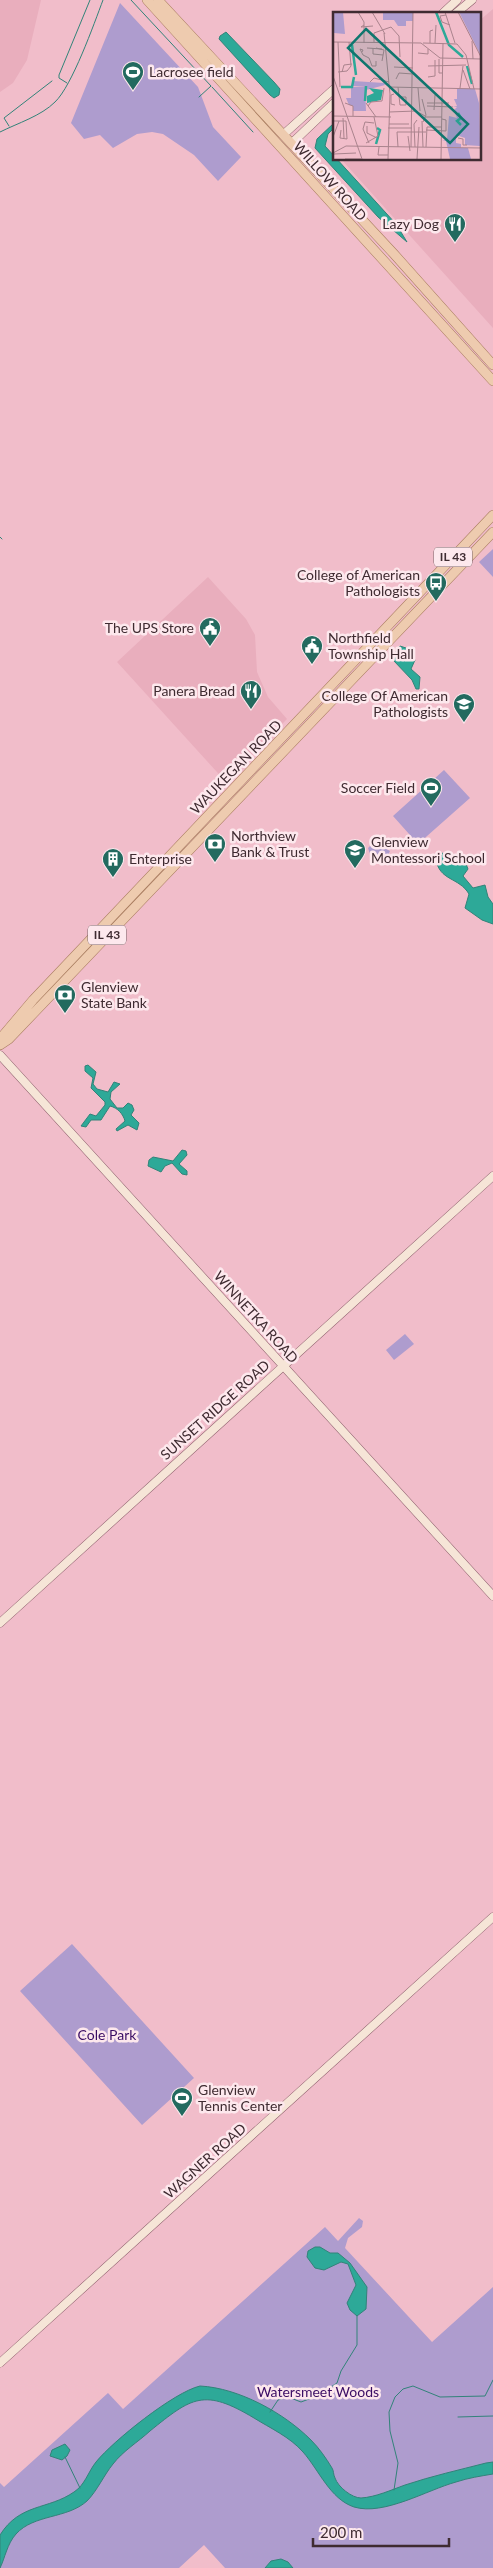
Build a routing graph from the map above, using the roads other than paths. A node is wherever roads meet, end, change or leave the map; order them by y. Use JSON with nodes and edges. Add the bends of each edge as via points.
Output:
{"nodes":[{"id":1,"x":147,"y":0,"type":"edge"},
{"id":2,"x":158,"y":0,"type":"edge"},
{"id":3,"x":457,"y":0,"type":"edge"},
{"id":4,"x":472,"y":0,"type":"edge"},
{"id":5,"x":444,"y":12,"type":"edge"},
{"id":6,"x":458,"y":12,"type":"edge"},
{"id":7,"x":333,"y":90,"type":"edge"},
{"id":8,"x":333,"y":104,"type":"edge"},
{"id":9,"x":284,"y":134,"type":"junction"},
{"id":10,"x":275,"y":142,"type":"junction"},
{"id":11,"x":292,"y":143,"type":"junction"},
{"id":12,"x":283,"y":150,"type":"junction"},
{"id":13,"x":493,"y":365,"type":"edge"},
{"id":14,"x":493,"y":381,"type":"edge"},
{"id":15,"x":493,"y":515,"type":"edge"},
{"id":16,"x":493,"y":532,"type":"edge"},
{"id":17,"x":230,"y":800,"type":"junction"},
{"id":18,"x":0,"y":1039,"type":"edge"},
{"id":19,"x":0,"y":1045,"type":"edge"},
{"id":20,"x":0,"y":1055,"type":"edge"},
{"id":21,"x":493,"y":1176,"type":"edge"},
{"id":22,"x":283,"y":1366,"type":"junction"},
{"id":23,"x":493,"y":1596,"type":"edge"},
{"id":24,"x":0,"y":1623,"type":"edge"},
{"id":25,"x":493,"y":1917,"type":"edge"},
{"id":26,"x":0,"y":2363,"type":"edge"}],
"edges":[{"from":1,"to":10,"type":"main road","name":"WILLOW ROAD"},
{"from":2,"to":9,"type":"main road","name":"WILLOW ROAD"},
{"from":3,"to":5,"type":"street"},
{"from":4,"to":6,"type":"street"},
{"from":7,"to":9,"type":"street"},
{"from":8,"to":11,"type":"street"},
{"from":9,"to":10,"type":"main road"},
{"from":9,"to":11,"type":"main road","name":"WILLOW ROAD"},
{"from":10,"to":12,"type":"main road","name":"WILLOW ROAD"},
{"from":11,"to":12,"type":"main road"},
{"from":11,"to":13,"type":"main road","name":"WILLOW ROAD"},
{"from":12,"to":14,"type":"main road","name":"WILLOW ROAD"},
{"from":15,"to":17,"type":"main road","name":"WAUKEGAN ROAD","number":"IL 43"},
{"from":16,"to":17,"type":"main road","name":"WAUKEGAN ROAD","number":"IL 43"},
{"from":17,"to":18,"type":"main road","name":"WAUKEGAN ROAD","number":"IL 43","via":[[33,1000]]},
{"from":17,"to":19,"type":"main road","name":"WAUKEGAN ROAD","number":"IL 43"},
{"from":20,"to":22,"type":"street","name":"WINNETKA ROAD"},
{"from":21,"to":22,"type":"street","name":"SUNSET RIDGE ROAD"},
{"from":22,"to":23,"type":"street","name":"WINNETKA ROAD"},
{"from":22,"to":24,"type":"street","name":"SUNSET RIDGE ROAD"},
{"from":25,"to":26,"type":"street","name":"WAGNER ROAD"}]}
